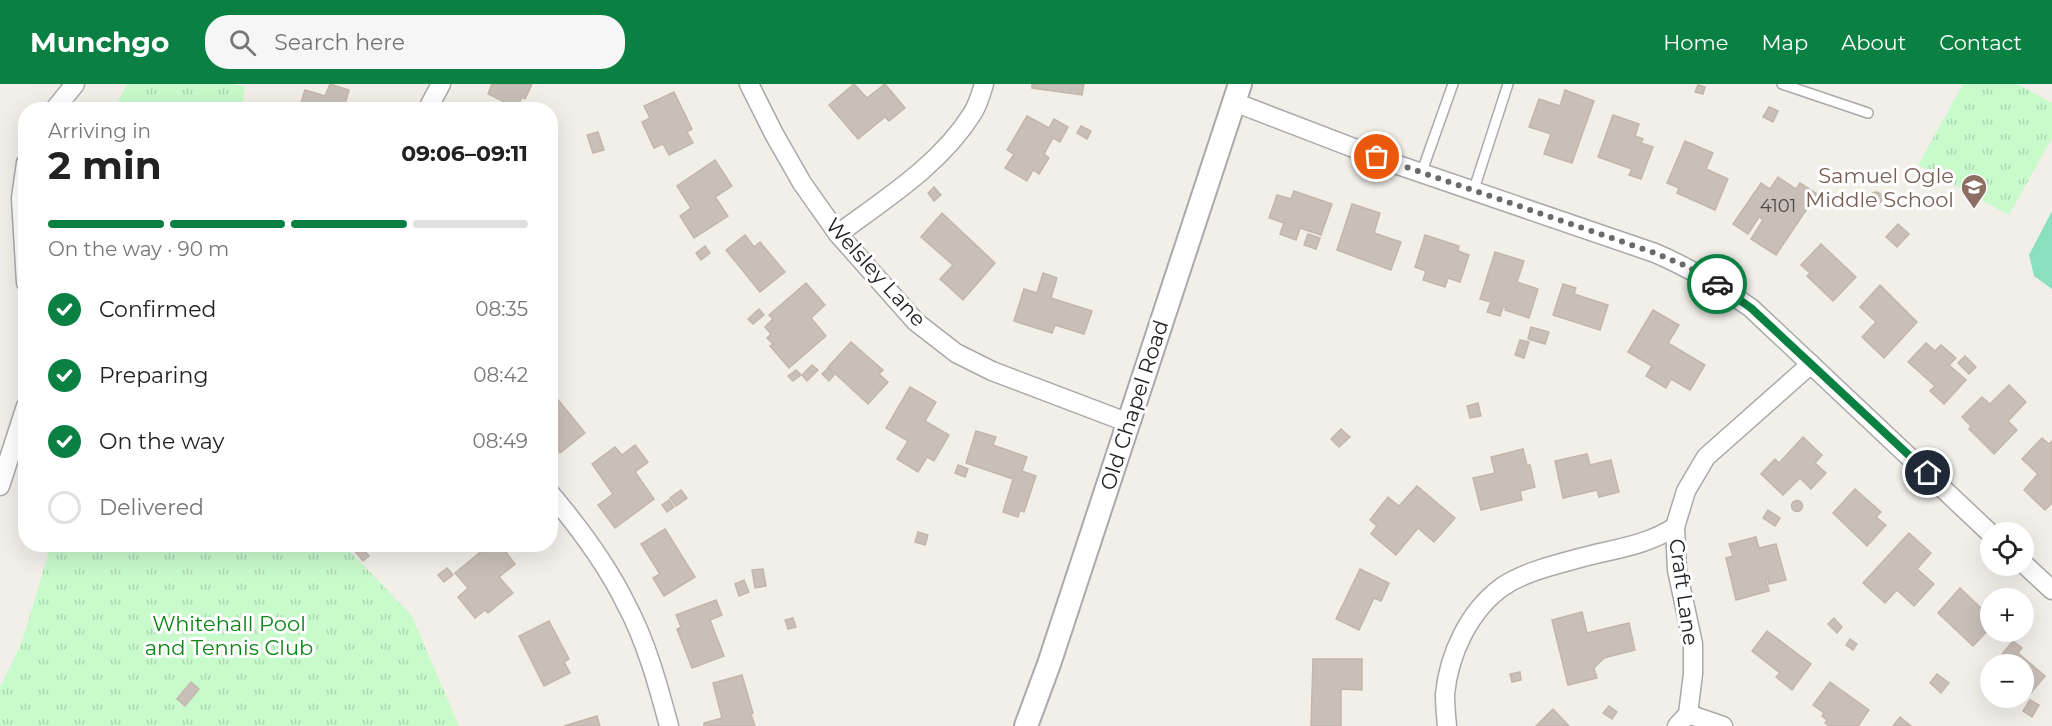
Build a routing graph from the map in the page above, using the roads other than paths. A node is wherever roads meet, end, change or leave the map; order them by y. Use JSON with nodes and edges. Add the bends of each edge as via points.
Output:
{"nodes":[{"id":1,"x":75,"y":84,"type":"edge"},
{"id":2,"x":441,"y":84,"type":"edge"},
{"id":3,"x":749,"y":84,"type":"edge"},
{"id":4,"x":984,"y":84,"type":"edge"},
{"id":5,"x":1453,"y":84,"type":"edge"},
{"id":6,"x":1508,"y":84,"type":"edge"},
{"id":7,"x":1782,"y":84,"type":"edge"},
{"id":8,"x":1237,"y":93,"type":"edge"},
{"id":9,"x":60,"y":102,"type":"edge"},
{"id":10,"x":431,"y":102,"type":"edge"},
{"id":11,"x":1868,"y":113,"type":"dead end"},
{"id":12,"x":1421,"y":174,"type":"junction"},
{"id":13,"x":1473,"y":192,"type":"junction"},
{"id":14,"x":838,"y":234,"type":"junction"},
{"id":15,"x":1811,"y":364,"type":"junction"},
{"id":16,"x":1129,"y":423,"type":"junction"},
{"id":17,"x":18,"y":431,"type":"edge"},
{"id":18,"x":0,"y":486,"type":"edge"},
{"id":19,"x":558,"y":504,"type":"edge"},
{"id":20,"x":1980,"y":524,"type":"edge"},
{"id":21,"x":1675,"y":527,"type":"junction"},
{"id":22,"x":2034,"y":573,"type":"edge"},
{"id":23,"x":2052,"y":590,"type":"edge"},
{"id":24,"x":1683,"y":720,"type":"edge"},
{"id":25,"x":669,"y":726,"type":"edge"},
{"id":26,"x":1026,"y":726,"type":"edge"},
{"id":27,"x":1447,"y":726,"type":"edge"},
{"id":28,"x":1723,"y":726,"type":"edge"}],
"edges":[{"from":1,"to":9,"type":"street"},
{"from":2,"to":10,"type":"street"},
{"from":3,"to":14,"type":"street","name":"Welsley Lane","via":[[802,183]]},
{"from":4,"to":14,"type":"street","via":[[974,112],[953,140]]},
{"from":5,"to":12,"type":"lane"},
{"from":6,"to":13,"type":"lane"},
{"from":7,"to":11,"type":"lane"},
{"from":8,"to":12,"type":"street"},
{"from":8,"to":16,"type":"street","name":"Old Chapel Road"},
{"from":12,"to":13,"type":"street"},
{"from":13,"to":15,"type":"street","via":[[1686,266],[1751,308]]},
{"from":14,"to":16,"type":"street","name":"Welsley Lane","via":[[916,322],[956,353],[1032,388]]},
{"from":15,"to":20,"type":"street"},
{"from":15,"to":21,"type":"street","name":"Craft Lane","via":[[1706,457],[1686,491]]},
{"from":16,"to":26,"type":"street","name":"Old Chapel Road"},
{"from":17,"to":18,"type":"street"},
{"from":19,"to":25,"type":"street","via":[[627,605]]},
{"from":21,"to":24,"type":"street","name":"Craft Lane","via":[[1677,570],[1693,644],[1693,674]]},
{"from":21,"to":27,"type":"street","via":[[1647,542],[1524,576],[1488,600],[1461,636],[1452,662],[1445,694]]},
{"from":22,"to":23,"type":"street"},
{"from":24,"to":28,"type":"street"}]}
